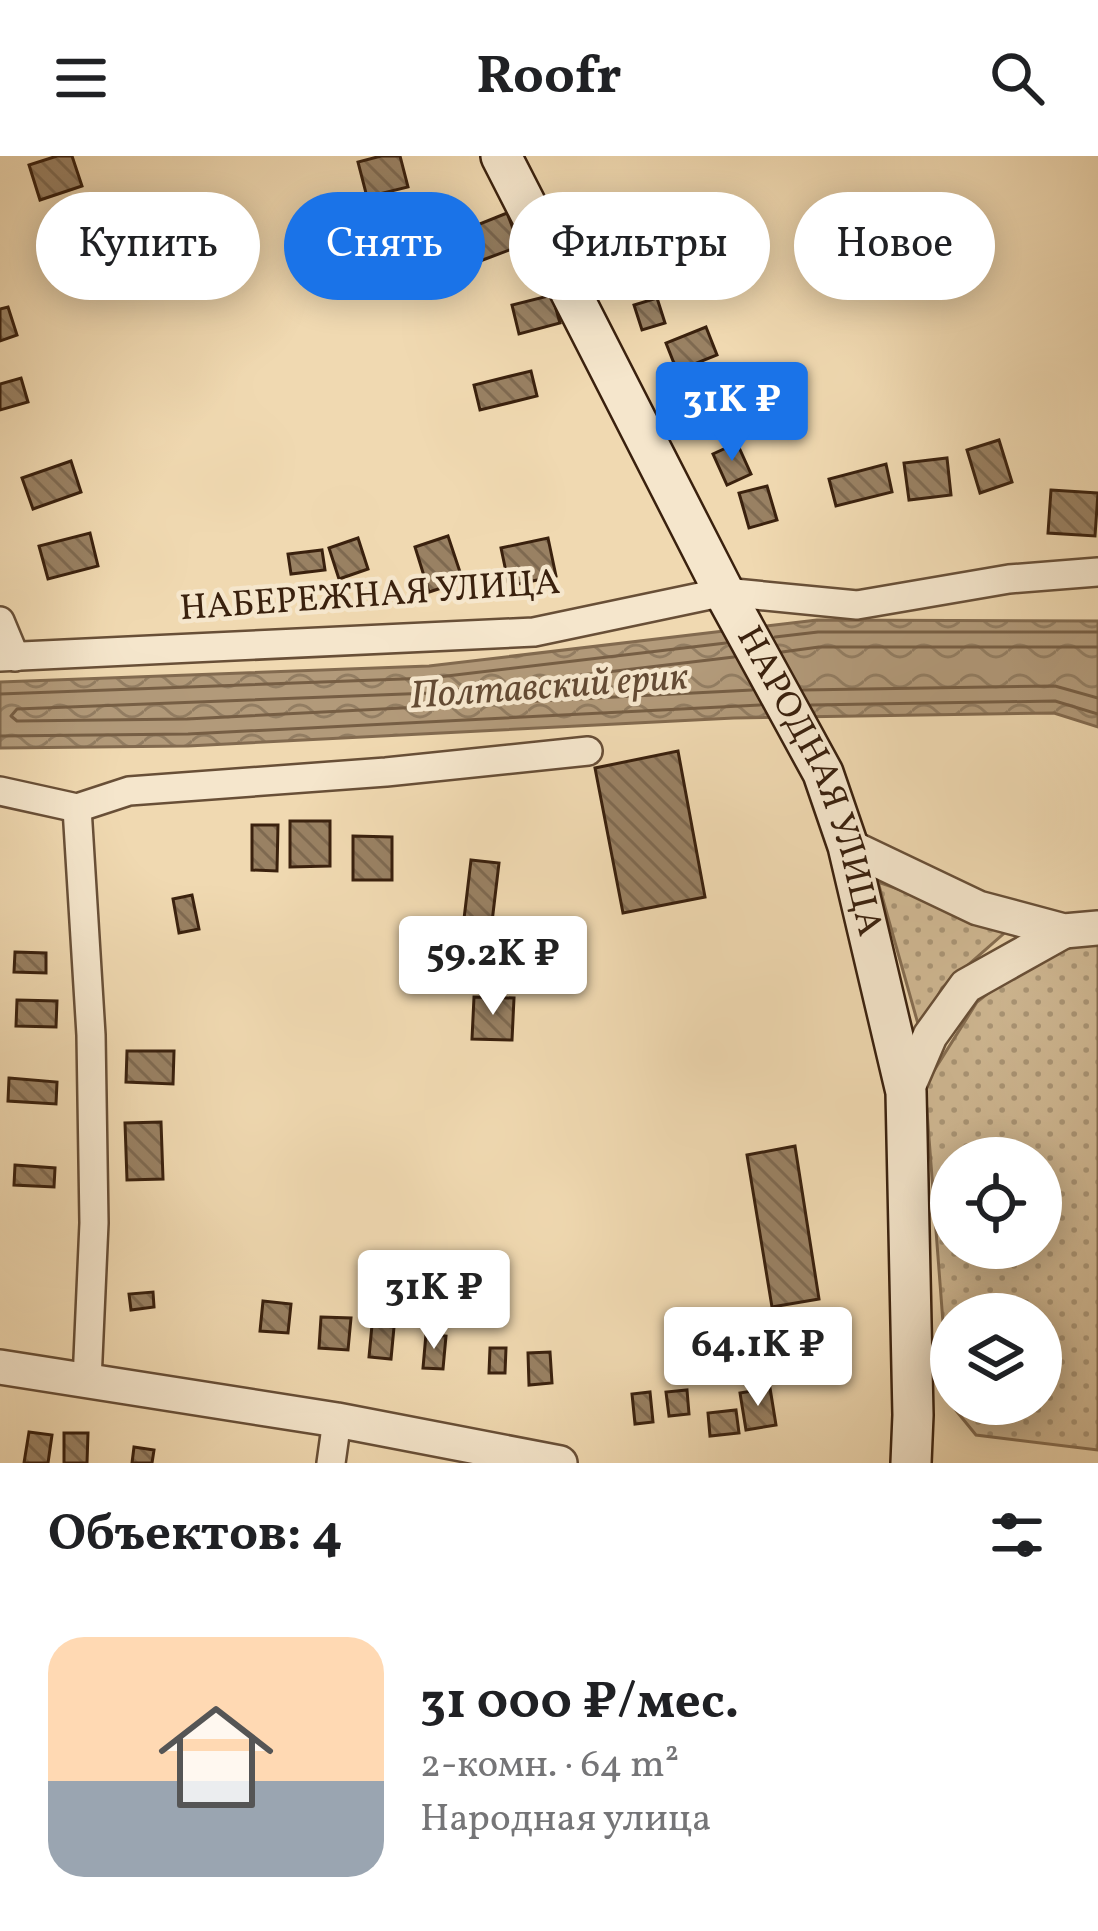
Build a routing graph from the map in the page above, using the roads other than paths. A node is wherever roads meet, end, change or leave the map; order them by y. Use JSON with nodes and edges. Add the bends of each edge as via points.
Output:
{"nodes":[{"id":1,"x":501,"y":156,"type":"edge"},
{"id":2,"x":1098,"y":572,"type":"edge"},
{"id":3,"x":724,"y":592,"type":"junction"},
{"id":4,"x":0,"y":621,"type":"edge"},
{"id":5,"x":8,"y":657,"type":"edge"},
{"id":6,"x":588,"y":752,"type":"dead end"},
{"id":7,"x":0,"y":791,"type":"edge"},
{"id":8,"x":77,"y":808,"type":"junction"},
{"id":9,"x":848,"y":846,"type":"junction"},
{"id":10,"x":1098,"y":928,"type":"edge"},
{"id":11,"x":1064,"y":931,"type":"junction"},
{"id":12,"x":906,"y":1092,"type":"junction"},
{"id":13,"x":0,"y":1366,"type":"edge"},
{"id":14,"x":87,"y":1381,"type":"junction"},
{"id":15,"x":337,"y":1420,"type":"junction"},
{"id":16,"x":331,"y":1463,"type":"edge"},
{"id":17,"x":560,"y":1463,"type":"edge"},
{"id":18,"x":911,"y":1463,"type":"edge"}],
"edges":[{"from":1,"to":3,"type":"main road","name":"НАРОДНАЯ УЛИЦА"},
{"from":2,"to":3,"type":"street","name":"НАБЕРЕЖНАЯ УЛИЦА","via":[[857,605]]},
{"from":3,"to":5,"type":"street","name":"НАБЕРЕЖНАЯ УЛИЦА","via":[[534,632]]},
{"from":3,"to":9,"type":"main road","name":"НАРОДНАЯ УЛИЦА","via":[[823,773]]},
{"from":4,"to":5,"type":"street"},
{"from":6,"to":8,"type":"street","via":[[129,791]]},
{"from":7,"to":8,"type":"street"},
{"from":8,"to":14,"type":"street","via":[[94,1223]]},
{"from":9,"to":11,"type":"street","via":[[978,908]]},
{"from":9,"to":12,"type":"main road","name":"НАРОДНАЯ УЛИЦА"},
{"from":10,"to":11,"type":"street"},
{"from":11,"to":12,"type":"street","via":[[966,986],[930,1036]]},
{"from":12,"to":18,"type":"main road","name":"НАРОДНАЯ УЛИЦА"},
{"from":13,"to":14,"type":"street"},
{"from":14,"to":15,"type":"street"},
{"from":15,"to":16,"type":"street"},
{"from":15,"to":17,"type":"street"}]}
